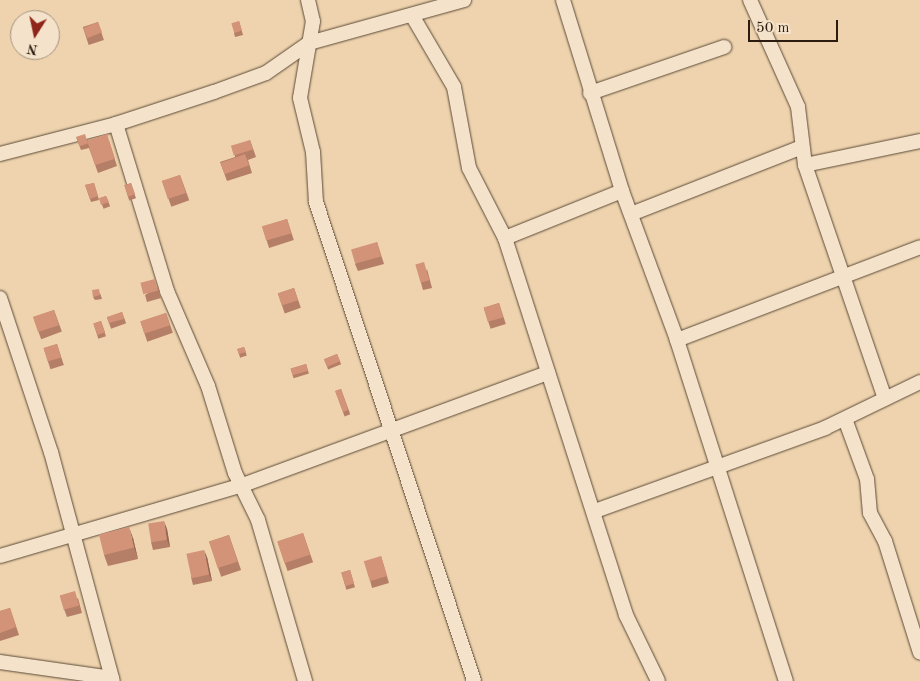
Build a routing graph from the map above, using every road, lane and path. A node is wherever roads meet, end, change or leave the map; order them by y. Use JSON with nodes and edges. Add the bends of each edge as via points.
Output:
{"nodes":[{"id":1,"x":308,"y":0,"type":"edge"},
{"id":2,"x":464,"y":0,"type":"edge"},
{"id":3,"x":563,"y":0,"type":"edge"},
{"id":4,"x":750,"y":0,"type":"edge"},
{"id":5,"x":413,"y":17,"type":"junction"},
{"id":6,"x":310,"y":43,"type":"junction"},
{"id":7,"x":724,"y":47,"type":"dead end"},
{"id":8,"x":590,"y":93,"type":"junction"},
{"id":9,"x":116,"y":124,"type":"junction"},
{"id":10,"x":920,"y":141,"type":"edge"},
{"id":11,"x":802,"y":147,"type":"junction"},
{"id":12,"x":0,"y":154,"type":"edge"},
{"id":13,"x":805,"y":165,"type":"junction"},
{"id":14,"x":622,"y":191,"type":"junction"},
{"id":15,"x":631,"y":214,"type":"junction"},
{"id":16,"x":505,"y":238,"type":"junction"},
{"id":17,"x":920,"y":247,"type":"edge"},
{"id":18,"x":842,"y":273,"type":"junction"},
{"id":19,"x":0,"y":298,"type":"edge"},
{"id":20,"x":677,"y":340,"type":"junction"},
{"id":21,"x":548,"y":373,"type":"junction"},
{"id":22,"x":920,"y":382,"type":"edge"},
{"id":23,"x":885,"y":399,"type":"junction"},
{"id":24,"x":845,"y":419,"type":"junction"},
{"id":25,"x":391,"y":428,"type":"junction"},
{"id":26,"x":718,"y":464,"type":"junction"},
{"id":27,"x":243,"y":485,"type":"junction"},
{"id":28,"x":595,"y":511,"type":"junction"},
{"id":29,"x":75,"y":536,"type":"junction"},
{"id":30,"x":0,"y":556,"type":"edge"},
{"id":31,"x":920,"y":653,"type":"edge"},
{"id":32,"x":0,"y":662,"type":"edge"},
{"id":33,"x":113,"y":679,"type":"edge"},
{"id":34,"x":305,"y":681,"type":"edge"},
{"id":35,"x":474,"y":681,"type":"edge"},
{"id":36,"x":658,"y":681,"type":"edge"},
{"id":37,"x":786,"y":681,"type":"edge"}],
"edges":[{"from":1,"to":6,"type":"street","via":[[313,21]]},
{"from":2,"to":5,"type":"street"},
{"from":3,"to":8,"type":"street"},
{"from":4,"to":11,"type":"street","via":[[798,107]]},
{"from":5,"to":6,"type":"street"},
{"from":5,"to":16,"type":"street","via":[[454,87],[469,168]]},
{"from":6,"to":9,"type":"street","via":[[266,73]]},
{"from":6,"to":25,"type":"street","via":[[300,98],[313,152],[316,202],[356,332]]},
{"from":7,"to":8,"type":"street"},
{"from":8,"to":14,"type":"street"},
{"from":9,"to":12,"type":"street"},
{"from":9,"to":27,"type":"street","via":[[167,291],[208,386],[225,446]]},
{"from":10,"to":13,"type":"street"},
{"from":11,"to":13,"type":"street"},
{"from":11,"to":15,"type":"street"},
{"from":13,"to":18,"type":"street"},
{"from":14,"to":15,"type":"street"},
{"from":14,"to":16,"type":"street"},
{"from":15,"to":20,"type":"street"},
{"from":16,"to":21,"type":"street"},
{"from":17,"to":18,"type":"street"},
{"from":18,"to":20,"type":"street"},
{"from":18,"to":23,"type":"street"},
{"from":19,"to":29,"type":"street"},
{"from":20,"to":26,"type":"street"},
{"from":21,"to":25,"type":"street"},
{"from":21,"to":28,"type":"street"},
{"from":22,"to":23,"type":"street"},
{"from":23,"to":24,"type":"street"},
{"from":24,"to":26,"type":"street"},
{"from":24,"to":31,"type":"street","via":[[867,479],[870,513],[885,541]]},
{"from":25,"to":27,"type":"street"},
{"from":25,"to":35,"type":"street"},
{"from":26,"to":28,"type":"street"},
{"from":26,"to":37,"type":"street"},
{"from":27,"to":29,"type":"street"},
{"from":27,"to":34,"type":"street","via":[[258,520]]},
{"from":28,"to":36,"type":"street","via":[[626,615]]},
{"from":29,"to":30,"type":"street","via":[[25,546]]},
{"from":29,"to":33,"type":"street"},
{"from":32,"to":33,"type":"street"}]}
